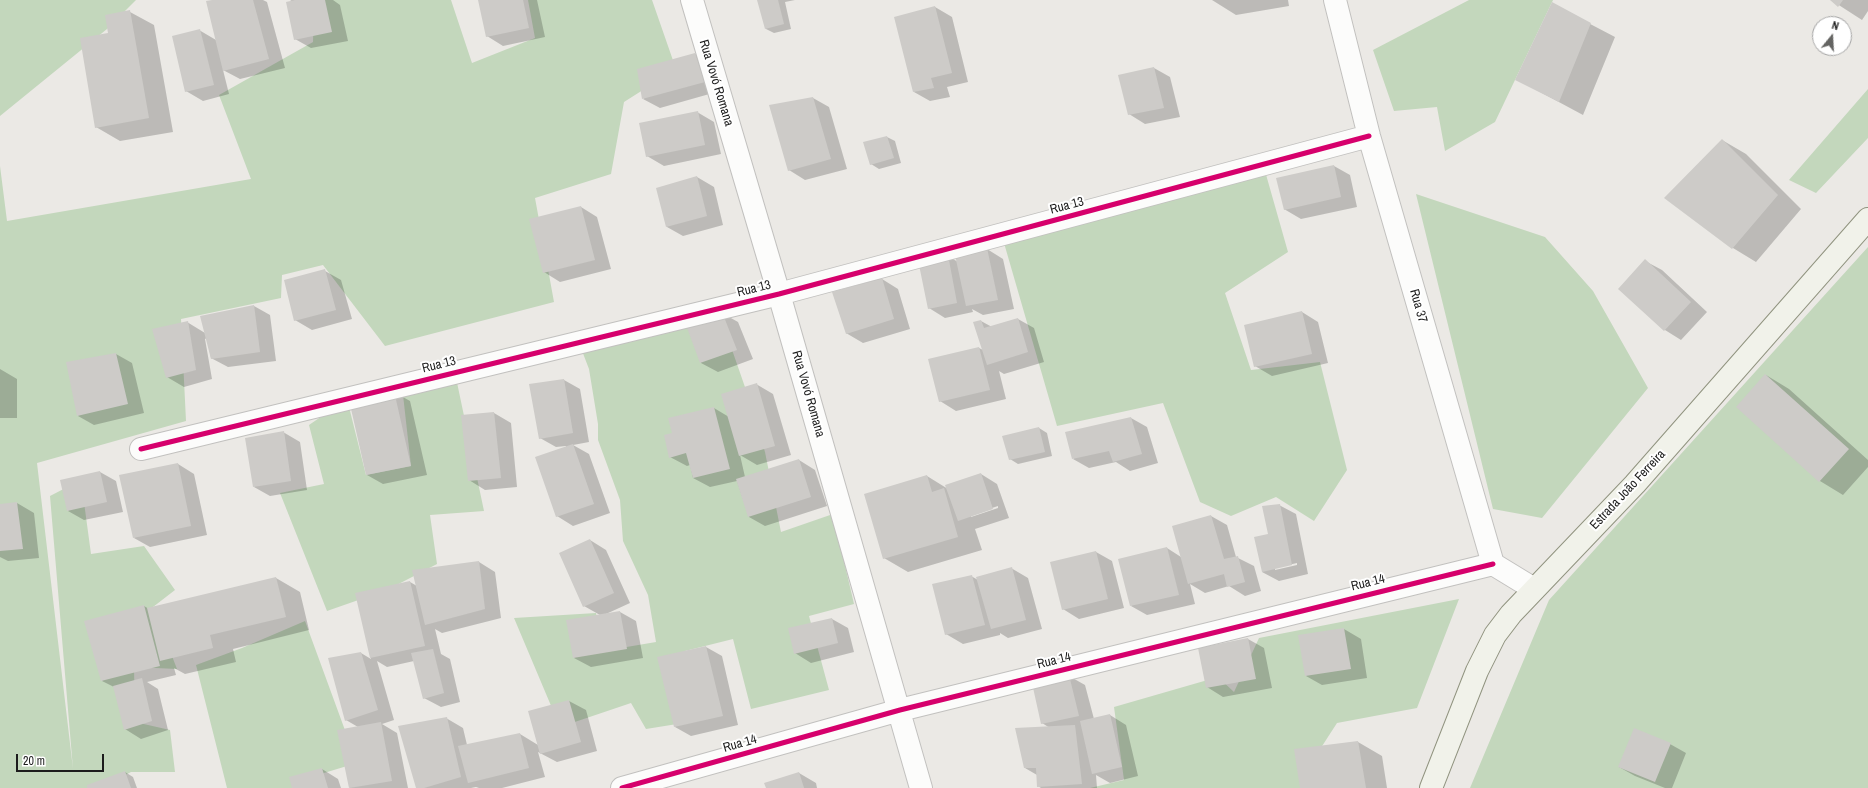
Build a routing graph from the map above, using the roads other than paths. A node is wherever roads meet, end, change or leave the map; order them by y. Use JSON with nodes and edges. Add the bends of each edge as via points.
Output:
{"nodes":[{"id":1,"x":692,"y":0,"type":"edge"},
{"id":2,"x":1335,"y":0,"type":"edge"},
{"id":3,"x":1369,"y":136,"type":"junction"},
{"id":4,"x":1868,"y":219,"type":"edge"},
{"id":5,"x":779,"y":294,"type":"junction"},
{"id":6,"x":141,"y":450,"type":"dead end"},
{"id":7,"x":1493,"y":564,"type":"junction"},
{"id":8,"x":1534,"y":589,"type":"junction"},
{"id":9,"x":900,"y":710,"type":"junction"},
{"id":10,"x":622,"y":788,"type":"edge"},
{"id":11,"x":921,"y":788,"type":"edge"},
{"id":12,"x":1431,"y":788,"type":"edge"}],
"edges":[{"from":1,"to":5,"type":"street","name":"Rua Vovó Romana"},
{"from":2,"to":3,"type":"street","name":"Rua 37"},
{"from":3,"to":5,"type":"street","name":"Rua 13"},
{"from":3,"to":7,"type":"street","name":"Rua 37"},
{"from":4,"to":8,"type":"street","name":"Estrada João Ferreira","via":[[1635,484]]},
{"from":5,"to":6,"type":"street","name":"Rua 13"},
{"from":5,"to":9,"type":"street","name":"Rua Vovó Romana"},
{"from":7,"to":8,"type":"street"},
{"from":7,"to":9,"type":"street","name":"Rua 14"},
{"from":8,"to":12,"type":"street","name":"Estrada João Ferreira","via":[[1495,635],[1477,671]]},
{"from":9,"to":10,"type":"street","name":"Rua 14"},
{"from":9,"to":11,"type":"street","name":"Rua Vovó Romana"}]}
